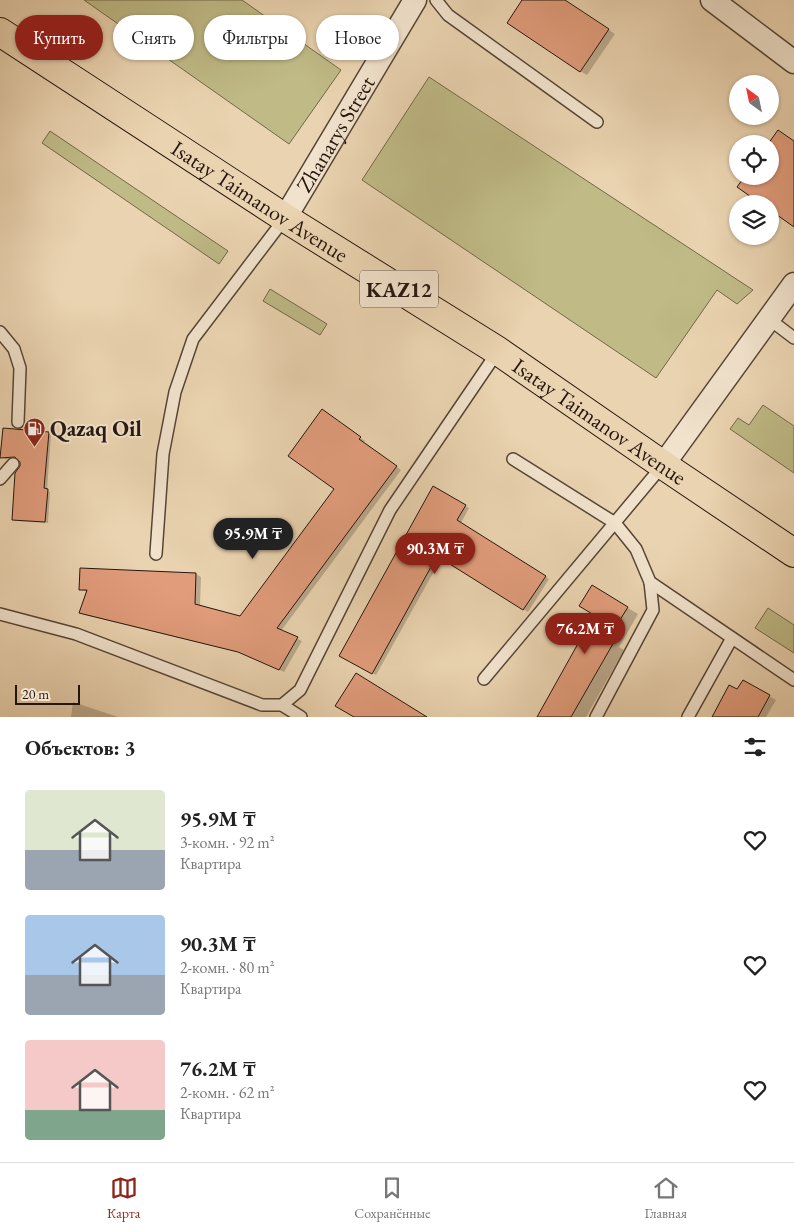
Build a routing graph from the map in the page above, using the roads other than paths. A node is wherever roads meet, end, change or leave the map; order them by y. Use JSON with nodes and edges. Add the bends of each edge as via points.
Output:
{"nodes":[{"id":1,"x":415,"y":0,"type":"edge"},
{"id":2,"x":436,"y":0,"type":"edge"},
{"id":3,"x":712,"y":0,"type":"edge"},
{"id":4,"x":0,"y":32,"type":"edge"},
{"id":5,"x":794,"y":62,"type":"edge"},
{"id":6,"x":597,"y":122,"type":"dead end"},
{"id":7,"x":285,"y":218,"type":"junction"},
{"id":8,"x":794,"y":284,"type":"edge"},
{"id":9,"x":769,"y":320,"type":"junction"},
{"id":10,"x":0,"y":332,"type":"edge"},
{"id":11,"x":794,"y":338,"type":"edge"},
{"id":12,"x":498,"y":351,"type":"junction"},
{"id":13,"x":18,"y":422,"type":"dead end"},
{"id":14,"x":513,"y":459,"type":"dead end"},
{"id":15,"x":13,"y":464,"type":"dead end"},
{"id":16,"x":663,"y":465,"type":"junction"},
{"id":17,"x":0,"y":479,"type":"edge"},
{"id":18,"x":615,"y":523,"type":"junction"},
{"id":19,"x":794,"y":553,"type":"edge"},
{"id":20,"x":156,"y":554,"type":"dead end"},
{"id":21,"x":650,"y":582,"type":"junction"},
{"id":22,"x":0,"y":614,"type":"edge"},
{"id":23,"x":732,"y":638,"type":"junction"},
{"id":24,"x":484,"y":679,"type":"dead end"},
{"id":25,"x":794,"y":680,"type":"edge"},
{"id":26,"x":282,"y":705,"type":"junction"},
{"id":27,"x":298,"y":716,"type":"edge"},
{"id":28,"x":596,"y":717,"type":"edge"},
{"id":29,"x":688,"y":717,"type":"edge"}],
"edges":[{"from":1,"to":7,"type":"street","name":"Zhanarys Street"},
{"from":2,"to":6,"type":"lane","via":[[448,16]]},
{"from":3,"to":5,"type":"street"},
{"from":4,"to":7,"type":"main road","name":"Isatay Taimanov Avenue","number":"KAZ12"},
{"from":7,"to":12,"type":"main road","name":"Isatay Taimanov Avenue","number":"KAZ12"},
{"from":7,"to":20,"type":"lane","via":[[193,339],[175,392],[162,454]]},
{"from":8,"to":9,"type":"street"},
{"from":9,"to":11,"type":"lane"},
{"from":9,"to":16,"type":"street"},
{"from":10,"to":13,"type":"lane","via":[[14,349],[20,368]]},
{"from":12,"to":16,"type":"main road","name":"Isatay Taimanov Avenue","number":"KAZ12"},
{"from":12,"to":26,"type":"lane","via":[[390,510],[300,690]]},
{"from":14,"to":18,"type":"lane"},
{"from":15,"to":17,"type":"lane"},
{"from":16,"to":18,"type":"lane"},
{"from":16,"to":19,"type":"main road","name":"Isatay Taimanov Avenue","number":"KAZ12"},
{"from":18,"to":21,"type":"lane","via":[[636,549]]},
{"from":18,"to":24,"type":"lane"},
{"from":21,"to":23,"type":"lane"},
{"from":21,"to":28,"type":"lane","via":[[652,610]]},
{"from":22,"to":26,"type":"lane","via":[[76,634],[262,705]]},
{"from":23,"to":25,"type":"lane"},
{"from":23,"to":29,"type":"lane"},
{"from":26,"to":27,"type":"lane"}]}
